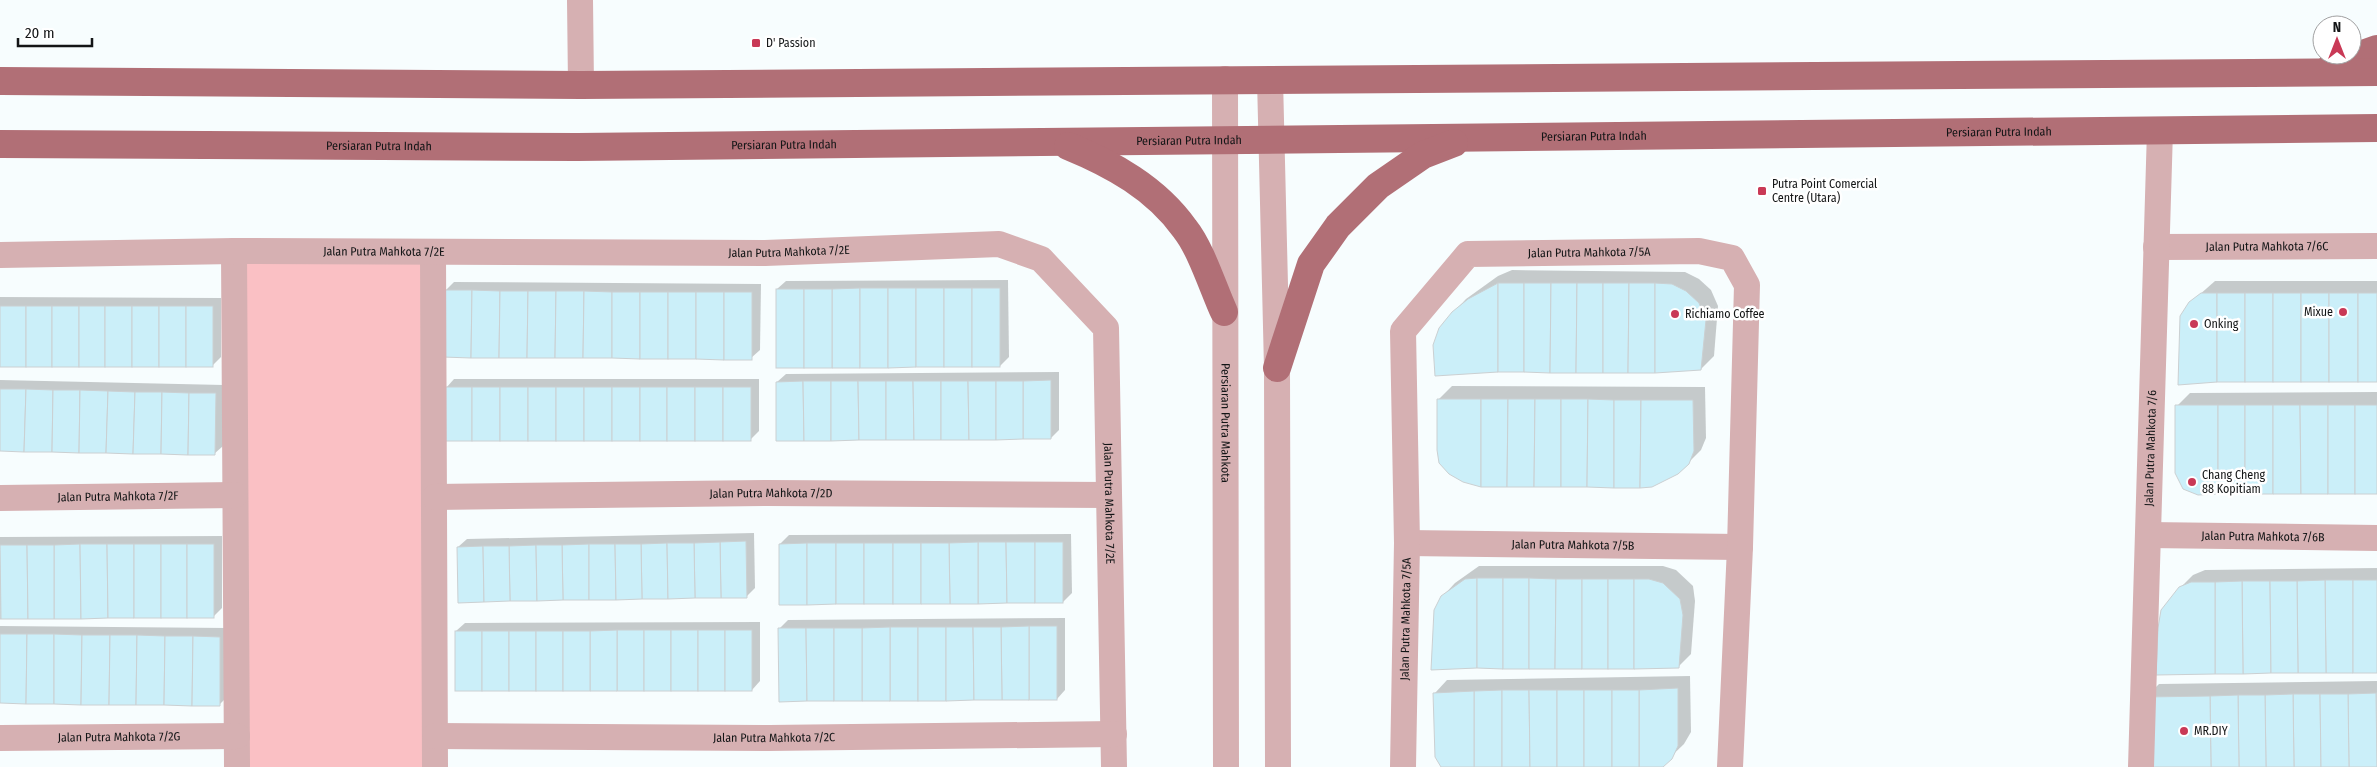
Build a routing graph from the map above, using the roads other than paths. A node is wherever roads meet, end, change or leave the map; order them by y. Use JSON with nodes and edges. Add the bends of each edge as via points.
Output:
{"nodes":[{"id":1,"x":580,"y":0,"type":"edge"},
{"id":2,"x":2377,"y":48,"type":"edge"},
{"id":3,"x":2312,"y":72,"type":"junction"},
{"id":4,"x":2377,"y":72,"type":"edge"},
{"id":5,"x":1225,"y":79,"type":"junction"},
{"id":6,"x":1270,"y":79,"type":"junction"},
{"id":7,"x":0,"y":81,"type":"edge"},
{"id":8,"x":581,"y":85,"type":"junction"},
{"id":9,"x":2377,"y":128,"type":"edge"},
{"id":10,"x":2160,"y":130,"type":"junction"},
{"id":11,"x":1467,"y":138,"type":"junction"},
{"id":12,"x":1054,"y":140,"type":"junction"},
{"id":13,"x":1224,"y":140,"type":"junction"},
{"id":14,"x":1273,"y":140,"type":"junction"},
{"id":15,"x":0,"y":144,"type":"edge"},
{"id":16,"x":2156,"y":246,"type":"junction"},
{"id":17,"x":2377,"y":246,"type":"edge"},
{"id":18,"x":234,"y":252,"type":"junction"},
{"id":19,"x":433,"y":252,"type":"junction"},
{"id":20,"x":0,"y":255,"type":"edge"},
{"id":21,"x":1224,"y":312,"type":"junction"},
{"id":22,"x":1277,"y":368,"type":"junction"},
{"id":23,"x":235,"y":495,"type":"junction"},
{"id":24,"x":1108,"y":495,"type":"junction"},
{"id":25,"x":434,"y":497,"type":"junction"},
{"id":26,"x":0,"y":498,"type":"edge"},
{"id":27,"x":2148,"y":535,"type":"junction"},
{"id":28,"x":2377,"y":538,"type":"edge"},
{"id":29,"x":1407,"y":543,"type":"junction"},
{"id":30,"x":1740,"y":547,"type":"junction"},
{"id":31,"x":1114,"y":734,"type":"junction"},
{"id":32,"x":237,"y":736,"type":"junction"},
{"id":33,"x":435,"y":736,"type":"junction"},
{"id":34,"x":0,"y":738,"type":"edge"},
{"id":35,"x":237,"y":767,"type":"edge"},
{"id":36,"x":435,"y":767,"type":"edge"},
{"id":37,"x":1114,"y":767,"type":"edge"},
{"id":38,"x":1226,"y":767,"type":"edge"},
{"id":39,"x":1278,"y":767,"type":"edge"},
{"id":40,"x":1403,"y":767,"type":"edge"},
{"id":41,"x":1730,"y":767,"type":"edge"},
{"id":42,"x":2140,"y":767,"type":"edge"}],
"edges":[{"from":1,"to":8,"type":"street"},
{"from":2,"to":3,"type":"main road"},
{"from":3,"to":4,"type":"main road"},
{"from":3,"to":6,"type":"main road"},
{"from":5,"to":6,"type":"main road"},
{"from":5,"to":8,"type":"main road"},
{"from":5,"to":13,"type":"street","name":"Persiaran Putra Mahkota"},
{"from":6,"to":14,"type":"street"},
{"from":7,"to":8,"type":"main road"},
{"from":9,"to":10,"type":"main road","name":"Persiaran Putra Indah"},
{"from":10,"to":11,"type":"main road","name":"Persiaran Putra Indah"},
{"from":10,"to":16,"type":"street","name":"Jalan Putra Mahkota 7/6"},
{"from":11,"to":14,"type":"main road","name":"Persiaran Putra Indah"},
{"from":11,"to":22,"type":"main road","via":[[1423,155],[1378,186],[1338,226],[1311,264]]},
{"from":12,"to":13,"type":"main road","name":"Persiaran Putra Indah"},
{"from":12,"to":15,"type":"main road","name":"Persiaran Putra Indah","via":[[578,147]]},
{"from":12,"to":21,"type":"main road","via":[[1100,159],[1144,186],[1166,206],[1186,229]]},
{"from":13,"to":14,"type":"main road","name":"Persiaran Putra Indah"},
{"from":13,"to":21,"type":"street","name":"Persiaran Putra Mahkota"},
{"from":14,"to":22,"type":"street"},
{"from":16,"to":17,"type":"street","name":"Jalan Putra Mahkota 7/6C"},
{"from":16,"to":27,"type":"street","name":"Jalan Putra Mahkota 7/6"},
{"from":18,"to":19,"type":"street","name":"Jalan Putra Mahkota 7/2E"},
{"from":18,"to":20,"type":"street","name":"Jalan Putra Mahkota 7/2E"},
{"from":18,"to":23,"type":"street"},
{"from":19,"to":24,"type":"street","name":"Jalan Putra Mahkota 7/2E","via":[[765,253],[999,244],[1041,259],[1106,328]]},
{"from":19,"to":25,"type":"street"},
{"from":21,"to":38,"type":"street","name":"Persiaran Putra Mahkota"},
{"from":22,"to":39,"type":"street"},
{"from":23,"to":26,"type":"street","name":"Jalan Putra Mahkota 7/2F"},
{"from":23,"to":32,"type":"street"},
{"from":24,"to":25,"type":"street","name":"Jalan Putra Mahkota 7/2D","via":[[768,493]]},
{"from":24,"to":31,"type":"street","name":"Jalan Putra Mahkota 7/2E"},
{"from":25,"to":33,"type":"street"},
{"from":27,"to":28,"type":"street","name":"Jalan Putra Mahkota 7/6B"},
{"from":27,"to":42,"type":"street","name":"Jalan Putra Mahkota 7/6"},
{"from":29,"to":30,"type":"street","name":"Jalan Putra Mahkota 7/5B"},
{"from":29,"to":30,"type":"street","name":"Jalan Putra Mahkota 7/5A","via":[[1403,331],[1468,254],[1699,251],[1732,258],[1747,285]]},
{"from":29,"to":40,"type":"street","name":"Jalan Putra Mahkota 7/5A"},
{"from":30,"to":41,"type":"street","name":"Jalan Putra Mahkota 7/5A"},
{"from":31,"to":33,"type":"street","name":"Jalan Putra Mahkota 7/2C","via":[[769,738]]},
{"from":31,"to":37,"type":"street","name":"Jalan Putra Mahkota 7/2E"},
{"from":32,"to":34,"type":"street","name":"Jalan Putra Mahkota 7/2G"},
{"from":32,"to":35,"type":"street"},
{"from":33,"to":36,"type":"street"}]}
